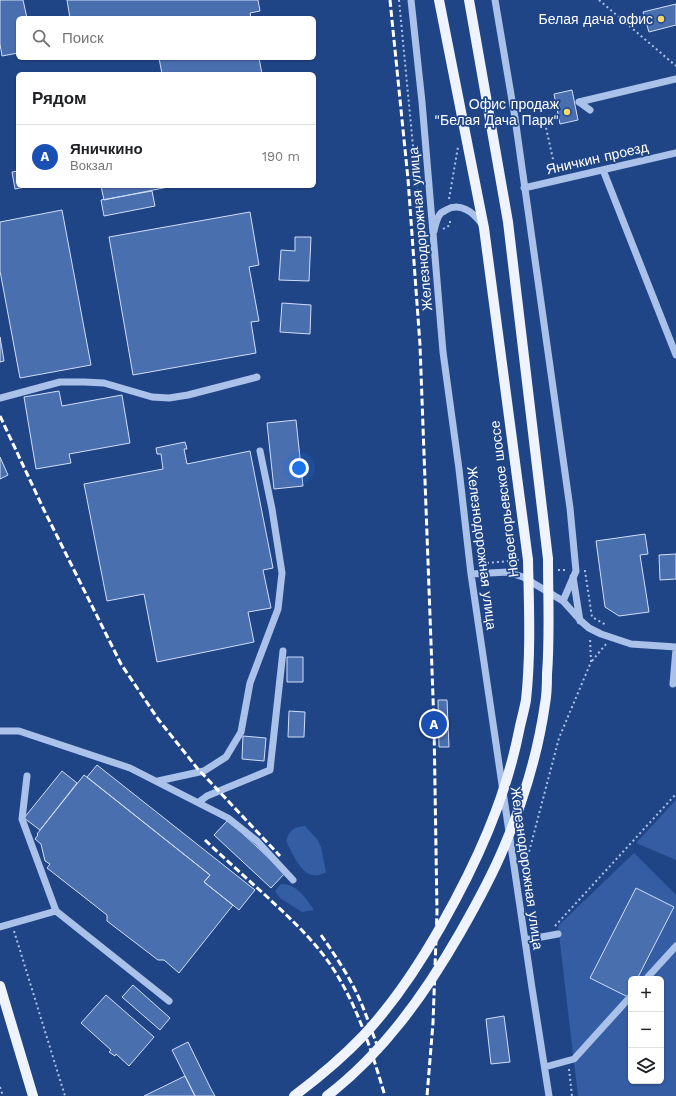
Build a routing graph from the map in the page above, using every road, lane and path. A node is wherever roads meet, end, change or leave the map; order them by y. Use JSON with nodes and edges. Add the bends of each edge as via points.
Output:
{"nodes":[{"id":1,"x":399,"y":0,"type":"edge"},
{"id":2,"x":411,"y":0,"type":"edge"},
{"id":3,"x":439,"y":0,"type":"edge"},
{"id":4,"x":468,"y":0,"type":"edge"},
{"id":5,"x":495,"y":0,"type":"edge"},
{"id":6,"x":599,"y":0,"type":"edge"},
{"id":7,"x":676,"y":66,"type":"edge"},
{"id":8,"x":676,"y":79,"type":"edge"},
{"id":9,"x":590,"y":110,"type":"dead end"},
{"id":10,"x":545,"y":123,"type":"dead end"},
{"id":11,"x":458,"y":142,"type":"dead end"},
{"id":12,"x":676,"y":153,"type":"edge"},
{"id":13,"x":603,"y":170,"type":"junction"},
{"id":14,"x":556,"y":174,"type":"dead end"},
{"id":15,"x":524,"y":188,"type":"junction"},
{"id":16,"x":450,"y":208,"type":"junction"},
{"id":17,"x":484,"y":228,"type":"junction"},
{"id":18,"x":442,"y":231,"type":"dead end"},
{"id":19,"x":433,"y":237,"type":"junction"},
{"id":20,"x":676,"y":355,"type":"edge"},
{"id":21,"x":257,"y":377,"type":"dead end"},
{"id":22,"x":0,"y":398,"type":"edge"},
{"id":23,"x":260,"y":451,"type":"dead end"},
{"id":24,"x":528,"y":560,"type":"junction"},
{"id":25,"x":473,"y":574,"type":"junction"},
{"id":26,"x":573,"y":576,"type":"junction"},
{"id":27,"x":563,"y":601,"type":"junction"},
{"id":28,"x":580,"y":621,"type":"junction"},
{"id":29,"x":589,"y":628,"type":"junction"},
{"id":30,"x":611,"y":638,"type":"junction"},
{"id":31,"x":676,"y":648,"type":"edge"},
{"id":32,"x":283,"y":651,"type":"dead end"},
{"id":33,"x":591,"y":662,"type":"junction"},
{"id":34,"x":673,"y":684,"type":"dead end"},
{"id":35,"x":0,"y":731,"type":"edge"},
{"id":36,"x":27,"y":776,"type":"dead end"},
{"id":37,"x":158,"y":781,"type":"junction"},
{"id":38,"x":676,"y":794,"type":"edge"},
{"id":39,"x":199,"y":802,"type":"junction"},
{"id":40,"x":523,"y":872,"type":"dead end"},
{"id":41,"x":293,"y":880,"type":"dead end"},
{"id":42,"x":56,"y":911,"type":"junction"},
{"id":43,"x":11,"y":924,"type":"junction"},
{"id":44,"x":0,"y":927,"type":"edge"},
{"id":45,"x":558,"y":934,"type":"dead end"},
{"id":46,"x":544,"y":937,"type":"junction"},
{"id":47,"x":525,"y":940,"type":"junction"},
{"id":48,"x":676,"y":946,"type":"edge"},
{"id":49,"x":649,"y":976,"type":"edge"},
{"id":50,"x":0,"y":986,"type":"edge"},
{"id":51,"x":628,"y":999,"type":"edge"},
{"id":52,"x":170,"y":1001,"type":"dead end"},
{"id":53,"x":565,"y":1061,"type":"junction"},
{"id":54,"x":545,"y":1067,"type":"junction"},
{"id":55,"x":0,"y":1087,"type":"edge"},
{"id":56,"x":3,"y":1096,"type":"edge"},
{"id":57,"x":34,"y":1096,"type":"edge"},
{"id":58,"x":65,"y":1096,"type":"edge"},
{"id":59,"x":294,"y":1096,"type":"edge"},
{"id":60,"x":327,"y":1096,"type":"edge"},
{"id":61,"x":549,"y":1096,"type":"edge"},
{"id":62,"x":572,"y":1096,"type":"edge"}],
"edges":[{"from":1,"to":19,"type":"path","via":[[422,240]]},
{"from":2,"to":19,"type":"street","name":"Железнодорожная улица"},
{"from":3,"to":17,"type":"main road","name":"Новоегорьевское шоссе"},
{"from":4,"to":60,"type":"main road","bridge":true,"via":[[508,222],[548,559],[545,703],[525,788],[488,882],[427,987],[402,1021],[378,1049]]},
{"from":5,"to":15,"type":"street"},
{"from":6,"to":7,"type":"path"},
{"from":8,"to":9,"type":"street","via":[[579,102]]},
{"from":10,"to":14,"type":"path"},
{"from":11,"to":16,"type":"path","via":[[449,196]]},
{"from":12,"to":13,"type":"street","name":"Яничкин проезд"},
{"from":13,"to":15,"type":"street","name":"Яничкин проезд"},
{"from":13,"to":20,"type":"street"},
{"from":15,"to":26,"type":"street","via":[[570,508],[576,570]]},
{"from":16,"to":17,"type":"street","via":[[468,209]]},
{"from":16,"to":18,"type":"path","via":[[450,225]]},
{"from":16,"to":19,"type":"street","via":[[441,213]]},
{"from":17,"to":24,"type":"main road","name":"Новоегорьевское шоссе"},
{"from":19,"to":25,"type":"street","name":"Железнодорожная улица","via":[[443,352]]},
{"from":21,"to":22,"type":"street","via":[[169,398],[152,397],[104,383],[60,382]]},
{"from":23,"to":37,"type":"street","via":[[282,573],[278,609],[250,683],[241,732],[226,757],[204,771]]},
{"from":24,"to":25,"type":"path","via":[[474,564]]},
{"from":24,"to":59,"type":"main road","name":"Новоегорьевское шоссе","bridge":true,"via":[[526,701],[516,747],[486,839],[470,873],[411,975],[364,1035],[340,1059]]},
{"from":25,"to":27,"type":"street","via":[[508,572],[523,577]]},
{"from":25,"to":47,"type":"street","name":"Железнодорожная улица"},
{"from":26,"to":27,"type":"street"},
{"from":26,"to":28,"type":"street"},
{"from":27,"to":28,"type":"street"},
{"from":28,"to":29,"type":"street"},
{"from":29,"to":30,"type":"street"},
{"from":29,"to":33,"type":"path"},
{"from":30,"to":31,"type":"street","via":[[632,644]]},
{"from":30,"to":33,"type":"path"},
{"from":31,"to":34,"type":"street"},
{"from":32,"to":39,"type":"street","via":[[270,770],[207,796]]},
{"from":33,"to":40,"type":"path","via":[[559,738]]},
{"from":35,"to":37,"type":"street","via":[[18,731],[130,768]]},
{"from":36,"to":42,"type":"street","via":[[22,819]]},
{"from":37,"to":39,"type":"street"},
{"from":38,"to":46,"type":"path"},
{"from":39,"to":41,"type":"street","via":[[228,818],[257,841]]},
{"from":42,"to":43,"type":"street"},
{"from":42,"to":52,"type":"street"},
{"from":43,"to":44,"type":"street"},
{"from":43,"to":58,"type":"path"},
{"from":45,"to":46,"type":"street"},
{"from":46,"to":47,"type":"street"},
{"from":47,"to":54,"type":"street","name":"Железнодорожная улица"},
{"from":48,"to":49,"type":"street"},
{"from":50,"to":57,"type":"main road"},
{"from":51,"to":53,"type":"street","via":[[574,1059]]},
{"from":53,"to":54,"type":"street"},
{"from":53,"to":62,"type":"path"},
{"from":54,"to":61,"type":"street","name":"Железнодорожная улица"},
{"from":55,"to":56,"type":"path"}]}
